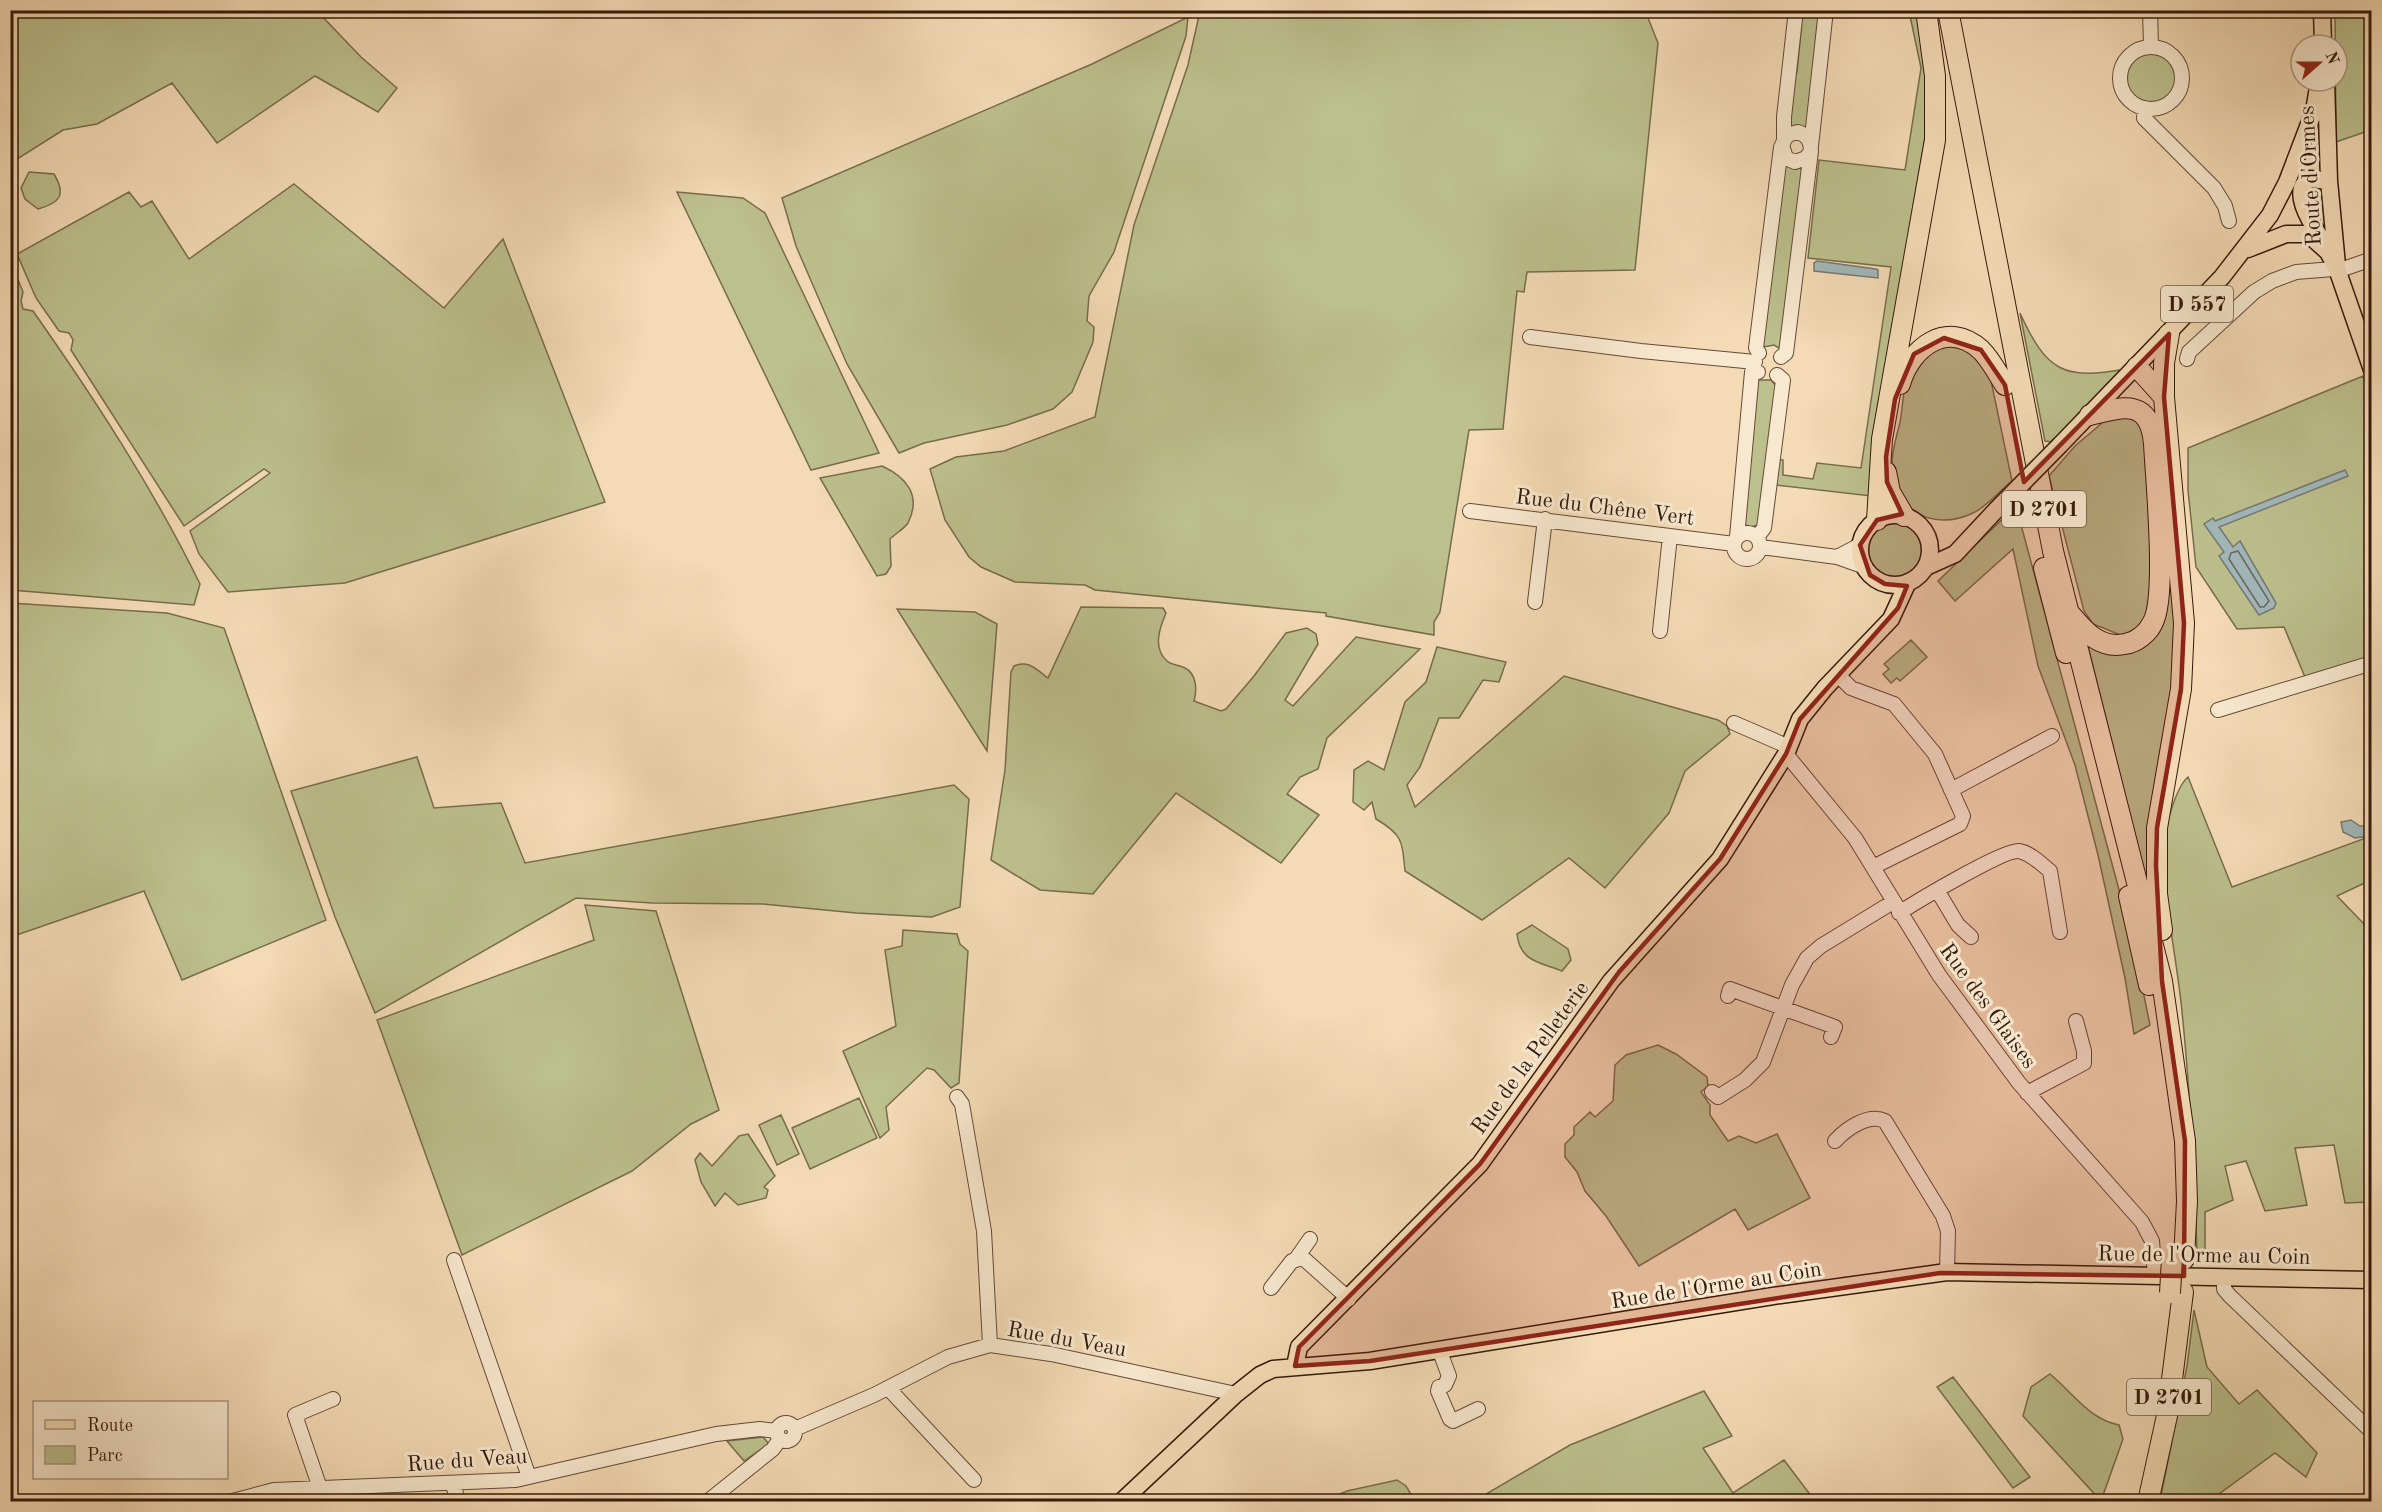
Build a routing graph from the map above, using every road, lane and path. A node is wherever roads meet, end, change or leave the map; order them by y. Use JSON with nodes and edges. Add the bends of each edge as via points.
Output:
{"nodes":[{"id":1,"x":1796,"y":10,"type":"edge"},
{"id":2,"x":1827,"y":10,"type":"edge"},
{"id":3,"x":1926,"y":10,"type":"edge"},
{"id":4,"x":1934,"y":10,"type":"edge"},
{"id":5,"x":1947,"y":10,"type":"edge"},
{"id":6,"x":1954,"y":10,"type":"edge"},
{"id":7,"x":2150,"y":10,"type":"edge"},
{"id":8,"x":2322,"y":10,"type":"edge"},
{"id":9,"x":1952,"y":32,"type":"junction"},
{"id":10,"x":2323,"y":33,"type":"edge"},
{"id":11,"x":2151,"y":46,"type":"junction"},
{"id":12,"x":2317,"y":93,"type":"edge"},
{"id":13,"x":2326,"y":93,"type":"edge"},
{"id":14,"x":2144,"y":113,"type":"junction"},
{"id":15,"x":1783,"y":142,"type":"junction"},
{"id":16,"x":1811,"y":148,"type":"junction"},
{"id":17,"x":2290,"y":175,"type":"junction"},
{"id":18,"x":2326,"y":180,"type":"junction"},
{"id":19,"x":2229,"y":221,"type":"dead end"},
{"id":20,"x":2308,"y":234,"type":"junction"},
{"id":21,"x":2244,"y":251,"type":"junction"},
{"id":22,"x":2328,"y":252,"type":"junction"},
{"id":23,"x":2372,"y":259,"type":"edge"},
{"id":24,"x":2337,"y":269,"type":"junction"},
{"id":25,"x":2169,"y":334,"type":"junction"},
{"id":26,"x":1530,"y":337,"type":"dead end"},
{"id":27,"x":1781,"y":357,"type":"junction"},
{"id":28,"x":2187,"y":359,"type":"dead end"},
{"id":29,"x":1758,"y":362,"type":"junction"},
{"id":30,"x":2137,"y":367,"type":"junction"},
{"id":31,"x":2372,"y":370,"type":"edge"},
{"id":32,"x":1776,"y":375,"type":"junction"},
{"id":33,"x":2005,"y":385,"type":"junction"},
{"id":34,"x":2164,"y":397,"type":"junction"},
{"id":35,"x":2090,"y":414,"type":"junction"},
{"id":36,"x":1470,"y":512,"type":"dead end"},
{"id":37,"x":1904,"y":516,"type":"junction"},
{"id":38,"x":1545,"y":519,"type":"junction"},
{"id":39,"x":1877,"y":520,"type":"junction"},
{"id":40,"x":1670,"y":536,"type":"junction"},
{"id":41,"x":1736,"y":540,"type":"junction"},
{"id":42,"x":1759,"y":542,"type":"junction"},
{"id":43,"x":1929,"y":543,"type":"junction"},
{"id":44,"x":1860,"y":545,"type":"junction"},
{"id":45,"x":1963,"y":547,"type":"junction"},
{"id":46,"x":1837,"y":557,"type":"junction"},
{"id":47,"x":1865,"y":567,"type":"junction"},
{"id":48,"x":1926,"y":567,"type":"junction"},
{"id":49,"x":1908,"y":582,"type":"junction"},
{"id":50,"x":1886,"y":584,"type":"junction"},
{"id":51,"x":1535,"y":602,"type":"dead end"},
{"id":52,"x":2069,"y":613,"type":"junction"},
{"id":53,"x":1891,"y":619,"type":"junction"},
{"id":54,"x":1660,"y":631,"type":"dead end"},
{"id":55,"x":2372,"y":663,"type":"edge"},
{"id":56,"x":1838,"y":675,"type":"junction"},
{"id":57,"x":2218,"y":710,"type":"dead end"},
{"id":58,"x":1734,"y":723,"type":"dead end"},
{"id":59,"x":2052,"y":736,"type":"dead end"},
{"id":60,"x":1784,"y":752,"type":"junction"},
{"id":61,"x":1950,"y":790,"type":"junction"},
{"id":62,"x":1873,"y":867,"type":"junction"},
{"id":63,"x":1937,"y":890,"type":"junction"},
{"id":64,"x":1896,"y":908,"type":"junction"},
{"id":65,"x":2060,"y":932,"type":"dead end"},
{"id":66,"x":1971,"y":938,"type":"dead end"},
{"id":67,"x":2162,"y":981,"type":"junction"},
{"id":68,"x":1728,"y":996,"type":"dead end"},
{"id":69,"x":1785,"y":1008,"type":"junction"},
{"id":70,"x":2076,"y":1021,"type":"dead end"},
{"id":71,"x":1832,"y":1038,"type":"dead end"},
{"id":72,"x":1712,"y":1092,"type":"dead end"},
{"id":73,"x":2027,"y":1093,"type":"junction"},
{"id":74,"x":957,"y":1097,"type":"dead end"},
{"id":75,"x":1835,"y":1141,"type":"dead end"},
{"id":76,"x":1310,"y":1239,"type":"dead end"},
{"id":77,"x":1296,"y":1259,"type":"junction"},
{"id":78,"x":2178,"y":1259,"type":"junction"},
{"id":79,"x":454,"y":1260,"type":"dead end"},
{"id":80,"x":1947,"y":1272,"type":"junction"},
{"id":81,"x":2155,"y":1275,"type":"junction"},
{"id":82,"x":2224,"y":1278,"type":"junction"},
{"id":83,"x":2372,"y":1280,"type":"edge"},
{"id":84,"x":1272,"y":1288,"type":"dead end"},
{"id":85,"x":2177,"y":1292,"type":"junction"},
{"id":86,"x":1349,"y":1299,"type":"junction"},
{"id":87,"x":990,"y":1345,"type":"junction"},
{"id":88,"x":1439,"y":1349,"type":"junction"},
{"id":89,"x":1295,"y":1366,"type":"junction"},
{"id":90,"x":888,"y":1388,"type":"junction"},
{"id":91,"x":1236,"y":1394,"type":"junction"},
{"id":92,"x":333,"y":1399,"type":"dead end"},
{"id":93,"x":1478,"y":1409,"type":"dead end"},
{"id":94,"x":2372,"y":1432,"type":"edge"},
{"id":95,"x":778,"y":1435,"type":"junction"},
{"id":96,"x":529,"y":1477,"type":"junction"},
{"id":97,"x":974,"y":1480,"type":"dead end"},
{"id":98,"x":452,"y":1483,"type":"junction"},
{"id":99,"x":320,"y":1488,"type":"junction"},
{"id":100,"x":229,"y":1502,"type":"edge"},
{"id":101,"x":459,"y":1502,"type":"edge"},
{"id":102,"x":706,"y":1502,"type":"edge"},
{"id":103,"x":1120,"y":1502,"type":"edge"},
{"id":104,"x":2134,"y":1502,"type":"edge"},
{"id":105,"x":2148,"y":1502,"type":"edge"}],
"edges":[{"from":1,"to":15,"type":"street"},
{"from":2,"to":16,"type":"street"},
{"from":3,"to":39,"type":"highway","via":[[1936,87],[1935,140],[1882,439]]},
{"from":4,"to":33,"type":"highway","number":"D 2701"},
{"from":5,"to":9,"type":"highway","number":"D 2701"},
{"from":6,"to":9,"type":"highway"},
{"from":7,"to":11,"type":"street"},
{"from":8,"to":10,"type":"main road"},
{"from":9,"to":52,"type":"highway","number":"D 2701","via":[[2034,464]]},
{"from":11,"to":14,"type":"street","via":[[2126,59],[2120,76],[2125,95]]},
{"from":11,"to":14,"type":"street","via":[[2174,57],[2181,83],[2172,100]]},
{"from":12,"to":17,"type":"main road","number":"D 557"},
{"from":13,"to":18,"type":"main road","name":"Route d'Ormes"},
{"from":14,"to":19,"type":"street","via":[[2214,188]]},
{"from":15,"to":16,"type":"street","via":[[1791,133],[1798,132],[1809,139]]},
{"from":15,"to":16,"type":"street","via":[[1786,158],[1795,162],[1806,158]]},
{"from":15,"to":29,"type":"street","via":[[1756,348]]},
{"from":16,"to":27,"type":"street","via":[[1786,353]]},
{"from":17,"to":18,"type":"main road","via":[[2314,171]]},
{"from":17,"to":20,"type":"main road","via":[[2294,207]]},
{"from":17,"to":21,"type":"main road","number":"D 557","via":[[2270,215]]},
{"from":18,"to":22,"type":"main road","via":[[2306,181],[2301,192],[2308,215]]},
{"from":18,"to":24,"type":"main road","name":"Route d'Ormes"},
{"from":20,"to":21,"type":"main road","via":[[2278,235]]},
{"from":20,"to":22,"type":"main road"},
{"from":21,"to":25,"type":"main road","number":"D 557"},
{"from":22,"to":24,"type":"main road"},
{"from":23,"to":24,"type":"street"},
{"from":24,"to":28,"type":"street","via":[[2296,272],[2272,280],[2189,352]]},
{"from":24,"to":31,"type":"main road"},
{"from":25,"to":30,"type":"main road","number":"D 557"},
{"from":25,"to":34,"type":"highway"},
{"from":26,"to":29,"type":"street"},
{"from":27,"to":29,"type":"street","via":[[1773,350]]},
{"from":27,"to":32,"type":"street","via":[[1782,366]]},
{"from":29,"to":32,"type":"street","via":[[1767,377]]},
{"from":29,"to":41,"type":"street","via":[[1752,372]]},
{"from":30,"to":34,"type":"highway"},
{"from":30,"to":35,"type":"main road","number":"D 557"},
{"from":32,"to":42,"type":"street","via":[[1783,380]]},
{"from":33,"to":37,"type":"highway","via":[[1989,360],[1970,343],[1944,338],[1914,354],[1895,399],[1886,457],[1887,482]]},
{"from":33,"to":78,"type":"highway","number":"D 2701","via":[[2040,553],[2153,1000],[2172,1141]]},
{"from":34,"to":67,"type":"highway","via":[[2184,623],[2181,689],[2157,828],[2157,894],[2164,947]]},
{"from":35,"to":45,"type":"main road","number":"D 557","bridge":true},
{"from":35,"to":52,"type":"highway","via":[[2127,407],[2143,413],[2150,421],[2160,591],[2153,622],[2144,634],[2123,645],[2094,639]]},
{"from":36,"to":38,"type":"street","name":"Rue du Chêne Vert"},
{"from":37,"to":39,"type":"main road"},
{"from":37,"to":43,"type":"main road","via":[[1920,526]]},
{"from":38,"to":40,"type":"street","name":"Rue du Chêne Vert"},
{"from":38,"to":51,"type":"street"},
{"from":39,"to":44,"type":"main road"},
{"from":40,"to":41,"type":"street","name":"Rue du Chêne Vert"},
{"from":40,"to":54,"type":"street"},
{"from":41,"to":42,"type":"street","via":[[1749,532]]},
{"from":41,"to":42,"type":"street","via":[[1737,555],[1746,560],[1755,556]]},
{"from":42,"to":46,"type":"street"},
{"from":43,"to":45,"type":"main road","via":[[1946,549]]},
{"from":43,"to":48,"type":"main road"},
{"from":44,"to":46,"type":"street"},
{"from":44,"to":47,"type":"main road"},
{"from":45,"to":48,"type":"main road","number":"D 557","via":[[1949,558]]},
{"from":46,"to":47,"type":"street"},
{"from":47,"to":50,"type":"main road"},
{"from":48,"to":49,"type":"main road"},
{"from":49,"to":50,"type":"main road"},
{"from":49,"to":53,"type":"main road","name":"Rue de la Pelleterie"},
{"from":50,"to":53,"type":"main road","via":[[1892,603]]},
{"from":52,"to":67,"type":"highway","number":"D 2701"},
{"from":53,"to":56,"type":"main road","name":"Rue de la Pelleterie"},
{"from":55,"to":57,"type":"street"},
{"from":56,"to":60,"type":"main road","name":"Rue de la Pelleterie","via":[[1790,719]]},
{"from":56,"to":61,"type":"street","via":[[1851,688],[1894,704],[1935,753]]},
{"from":58,"to":60,"type":"street"},
{"from":59,"to":61,"type":"street"},
{"from":60,"to":62,"type":"street","name":"Rue des Glaises","via":[[1855,838]]},
{"from":60,"to":86,"type":"main road","name":"Rue de la Pelleterie","via":[[1720,859],[1611,981],[1480,1164]]},
{"from":61,"to":62,"type":"street","via":[[1963,816],[1960,824]]},
{"from":62,"to":64,"type":"street","name":"Rue des Glaises"},
{"from":63,"to":64,"type":"street"},
{"from":63,"to":65,"type":"street","via":[[2008,854],[2027,854],[2050,871]]},
{"from":63,"to":66,"type":"street","via":[[1958,925]]},
{"from":64,"to":69,"type":"street","via":[[1814,951],[1801,966]]},
{"from":64,"to":73,"type":"street","name":"Rue des Glaises","via":[[1939,975]]},
{"from":67,"to":78,"type":"highway","number":"D 2701","via":[[2185,1141],[2187,1201]]},
{"from":68,"to":69,"type":"street","via":[[1730,989]]},
{"from":69,"to":71,"type":"street","via":[[1835,1027]]},
{"from":69,"to":72,"type":"street","via":[[1755,1072],[1718,1097]]},
{"from":70,"to":73,"type":"street","via":[[2084,1063]]},
{"from":73,"to":81,"type":"street","name":"Rue des Glaises","via":[[2142,1222],[2152,1241]]},
{"from":74,"to":87,"type":"street","via":[[962,1104],[984,1231]]},
{"from":75,"to":80,"type":"street","via":[[1865,1120],[1885,1121],[1943,1216],[1948,1231]]},
{"from":76,"to":77,"type":"street"},
{"from":77,"to":84,"type":"street"},
{"from":77,"to":86,"type":"street","via":[[1307,1260]]},
{"from":78,"to":85,"type":"highway","number":"D 2701"},
{"from":79,"to":96,"type":"street"},
{"from":80,"to":81,"type":"main road","name":"Rue de l'Orme au Coin"},
{"from":80,"to":88,"type":"main road","name":"Rue de l'Orme au Coin"},
{"from":81,"to":82,"type":"main road","name":"Rue de l'Orme au Coin"},
{"from":82,"to":83,"type":"main road","name":"Rue de l'Orme au Coin"},
{"from":82,"to":94,"type":"street","via":[[2224,1289],[2230,1296]]},
{"from":85,"to":104,"type":"highway","number":"D 2701"},
{"from":85,"to":105,"type":"highway","number":"D 2701","via":[[2168,1411]]},
{"from":86,"to":89,"type":"main road","name":"Rue de la Pelleterie","via":[[1299,1347]]},
{"from":87,"to":90,"type":"street","name":"Rue du Veau","via":[[948,1357]]},
{"from":87,"to":91,"type":"street","name":"Rue du Veau","via":[[1051,1354]]},
{"from":88,"to":89,"type":"main road","name":"Rue de l'Orme au Coin","via":[[1370,1361]]},
{"from":88,"to":93,"type":"street","via":[[1449,1376],[1438,1391],[1450,1419]]},
{"from":89,"to":91,"type":"main road","name":"Rue de l'Orme au Coin","via":[[1266,1371]]},
{"from":90,"to":95,"type":"street","name":"Rue du Veau","via":[[797,1428],[782,1425]]},
{"from":90,"to":97,"type":"street"},
{"from":91,"to":103,"type":"main road","name":"Rue de l'Orme au Coin"},
{"from":92,"to":99,"type":"street","via":[[295,1414]]},
{"from":95,"to":96,"type":"street","name":"Rue du Veau","via":[[760,1429],[716,1434]]},
{"from":95,"to":102,"type":"street","via":[[773,1449]]},
{"from":96,"to":98,"type":"street","name":"Rue du Veau"},
{"from":98,"to":99,"type":"street","name":"Rue du Veau"},
{"from":98,"to":101,"type":"street"},
{"from":99,"to":100,"type":"street","name":"Rue du Veau","via":[[274,1490]]}]}
